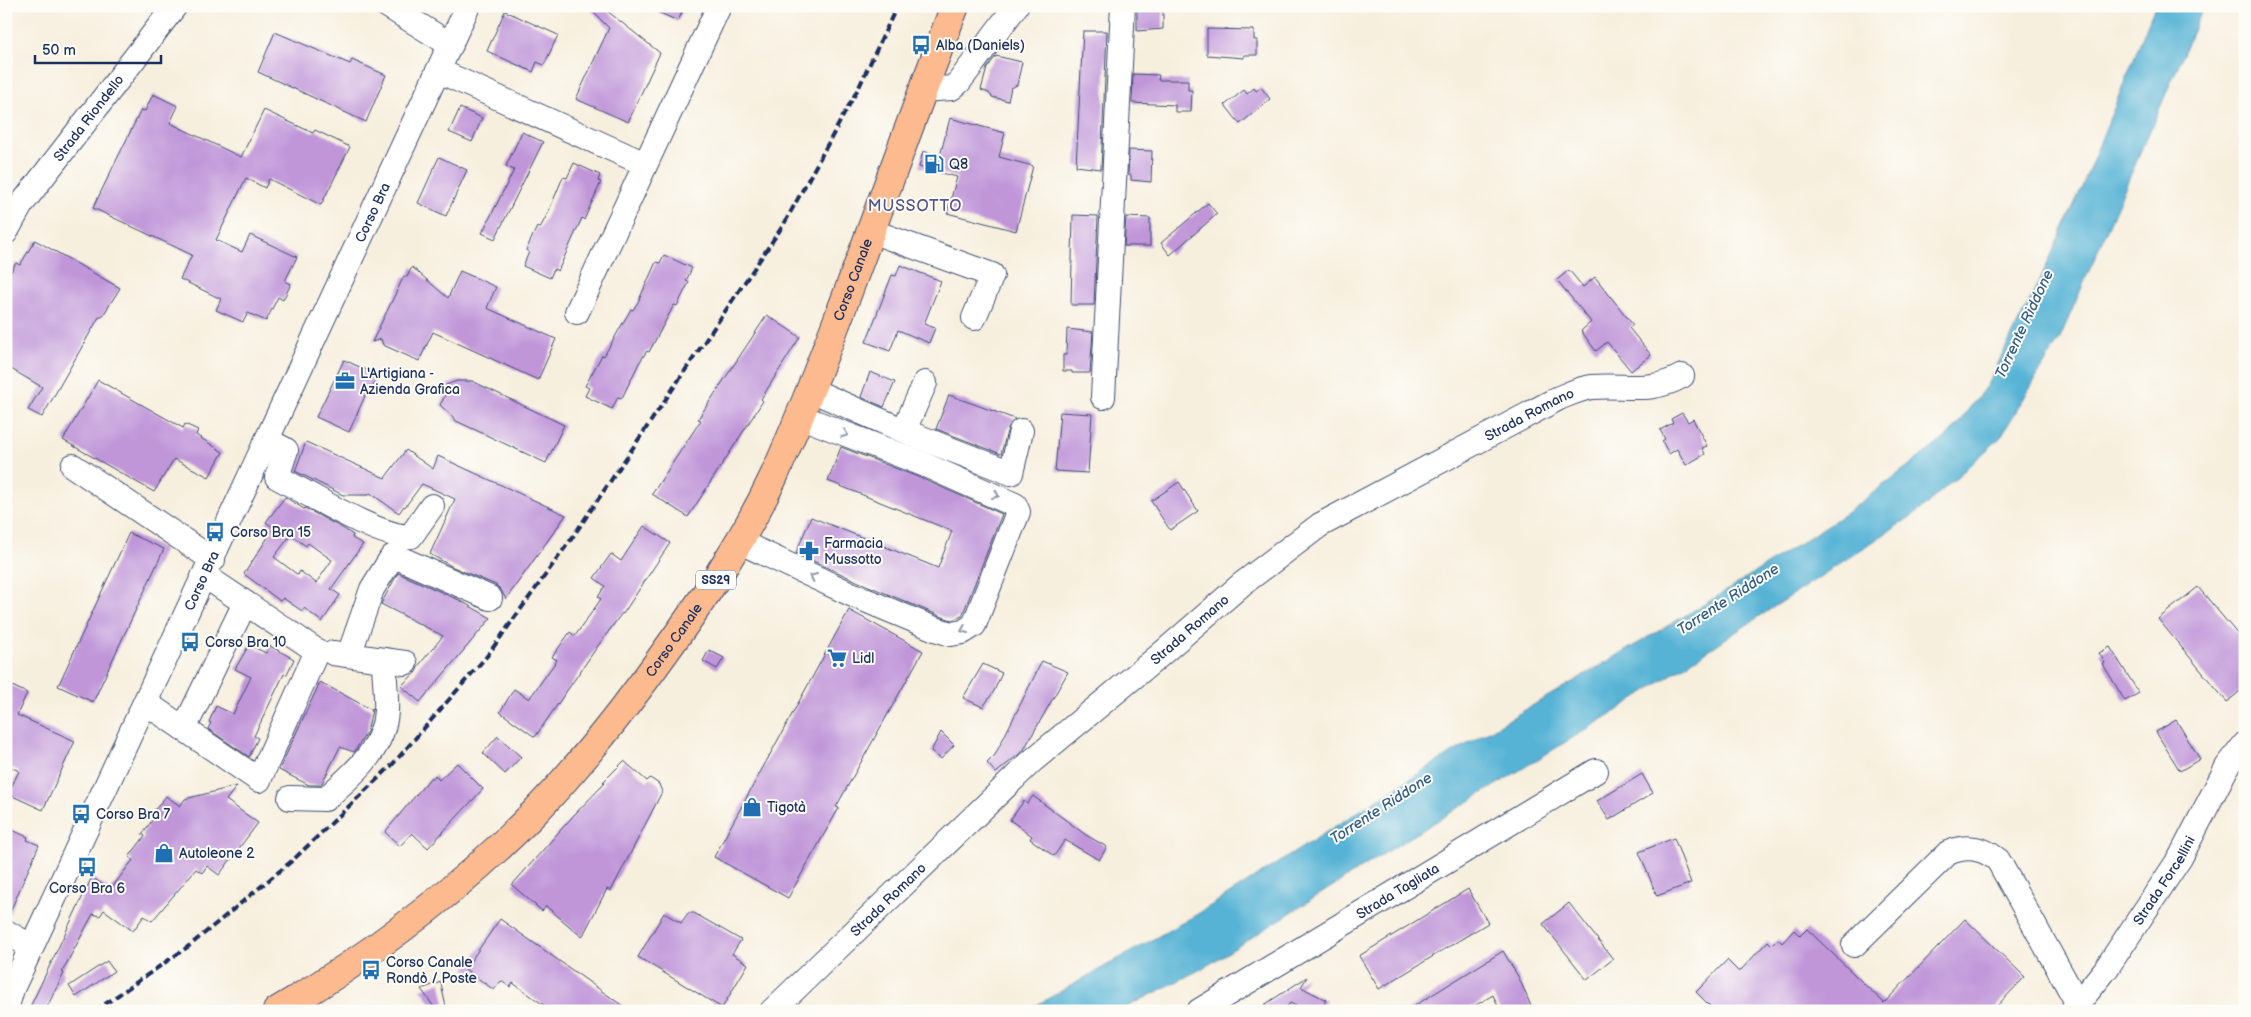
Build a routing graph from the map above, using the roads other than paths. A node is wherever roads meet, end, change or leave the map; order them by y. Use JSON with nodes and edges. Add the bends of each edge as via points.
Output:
{"nodes":[{"id":1,"x":175,"y":6,"type":"edge"},
{"id":2,"x":388,"y":6,"type":"edge"},
{"id":3,"x":468,"y":6,"type":"edge"},
{"id":4,"x":718,"y":6,"type":"edge"},
{"id":5,"x":955,"y":6,"type":"edge"},
{"id":6,"x":1016,"y":6,"type":"edge"},
{"id":7,"x":1123,"y":6,"type":"edge"},
{"id":8,"x":451,"y":45,"type":"junction"},
{"id":9,"x":439,"y":71,"type":"junction"},
{"id":10,"x":922,"y":90,"type":"junction"},
{"id":11,"x":645,"y":164,"type":"junction"},
{"id":12,"x":871,"y":231,"type":"junction"},
{"id":13,"x":6,"y":232,"type":"edge"},
{"id":14,"x":576,"y":312,"type":"dead end"},
{"id":15,"x":974,"y":318,"type":"dead end"},
{"id":16,"x":1682,"y":376,"type":"dead end"},
{"id":17,"x":925,"y":383,"type":"dead end"},
{"id":18,"x":811,"y":390,"type":"junction"},
{"id":19,"x":1103,"y":397,"type":"dead end"},
{"id":20,"x":799,"y":416,"type":"junction"},
{"id":21,"x":904,"y":430,"type":"junction"},
{"id":22,"x":1021,"y":431,"type":"dead end"},
{"id":23,"x":267,"y":440,"type":"junction"},
{"id":24,"x":73,"y":466,"type":"dead end"},
{"id":25,"x":432,"y":506,"type":"dead end"},
{"id":26,"x":740,"y":542,"type":"junction"},
{"id":27,"x":209,"y":568,"type":"junction"},
{"id":28,"x":490,"y":598,"type":"dead end"},
{"id":29,"x":245,"y":603,"type":"junction"},
{"id":30,"x":317,"y":651,"type":"junction"},
{"id":31,"x":349,"y":655,"type":"junction"},
{"id":32,"x":146,"y":703,"type":"junction"},
{"id":33,"x":184,"y":729,"type":"junction"},
{"id":34,"x":2245,"y":744,"type":"edge"},
{"id":35,"x":1596,"y":771,"type":"dead end"},
{"id":36,"x":290,"y":798,"type":"dead end"},
{"id":37,"x":6,"y":932,"type":"edge"},
{"id":38,"x":1854,"y":945,"type":"dead end"},
{"id":39,"x":32,"y":946,"type":"junction"},
{"id":40,"x":2075,"y":1007,"type":"edge"},
{"id":41,"x":6,"y":1010,"type":"edge"},
{"id":42,"x":277,"y":1011,"type":"edge"},
{"id":43,"x":772,"y":1011,"type":"edge"},
{"id":44,"x":1199,"y":1011,"type":"edge"}],
"edges":[{"from":1,"to":13,"type":"street","name":"Strada Riondello","via":[[21,205]]},
{"from":2,"to":8,"type":"street"},
{"from":3,"to":8,"type":"street","name":"Corso Bra"},
{"from":4,"to":11,"type":"street"},
{"from":5,"to":10,"type":"main road","name":"Corso Canale","number":"SS29"},
{"from":6,"to":10,"type":"street","via":[[959,82],[952,88]]},
{"from":7,"to":19,"type":"street"},
{"from":8,"to":9,"type":"street","name":"Corso Bra"},
{"from":9,"to":11,"type":"street"},
{"from":9,"to":23,"type":"street","name":"Corso Bra"},
{"from":10,"to":12,"type":"main road","name":"Corso Canale","number":"SS29"},
{"from":11,"to":14,"type":"street"},
{"from":12,"to":15,"type":"street","via":[[992,275]]},
{"from":12,"to":18,"type":"main road","name":"Corso Canale","number":"SS29"},
{"from":16,"to":43,"type":"street","name":"Strada Romano","via":[[1667,385],[1590,387],[1559,398],[1320,525],[1242,584],[1032,761]]},
{"from":17,"to":21,"type":"street"},
{"from":18,"to":20,"type":"main road","name":"Corso Canale","number":"SS29"},
{"from":18,"to":21,"type":"street"},
{"from":20,"to":26,"type":"main road","name":"Corso Canale","number":"SS29"},
{"from":20,"to":26,"type":"street","one_way":true,"via":[[923,464],[1015,505],[1018,512],[974,625],[963,632],[951,634],[935,629]]},
{"from":21,"to":22,"type":"street","via":[[1011,473]]},
{"from":23,"to":25,"type":"street","via":[[286,450],[277,477],[382,532],[411,536]]},
{"from":23,"to":27,"type":"street","name":"Corso Bra"},
{"from":24,"to":27,"type":"street"},
{"from":26,"to":42,"type":"main road","name":"Corso Canale","number":"SS29","via":[[713,586],[652,670],[584,757],[532,814],[467,876],[363,957]]},
{"from":27,"to":29,"type":"street"},
{"from":27,"to":32,"type":"street","name":"Corso Bra"},
{"from":28,"to":31,"type":"street","via":[[392,557],[372,589]]},
{"from":29,"to":30,"type":"street"},
{"from":29,"to":33,"type":"street"},
{"from":30,"to":31,"type":"street"},
{"from":30,"to":33,"type":"street","via":[[259,780]]},
{"from":31,"to":36,"type":"street","via":[[394,662],[382,731],[360,768],[325,799]]},
{"from":32,"to":33,"type":"street"},
{"from":32,"to":39,"type":"street","name":"Corso Bra"},
{"from":34,"to":40,"type":"street","name":"Strada Forcellini","via":[[2227,767],[2180,858],[2106,969]]},
{"from":35,"to":44,"type":"street","name":"Strada Tagliata"},
{"from":37,"to":39,"type":"street"},
{"from":38,"to":40,"type":"street","via":[[1948,853],[1965,848],[1983,850],[1998,860]]},
{"from":39,"to":41,"type":"street","name":"Corso Bra"}]}
